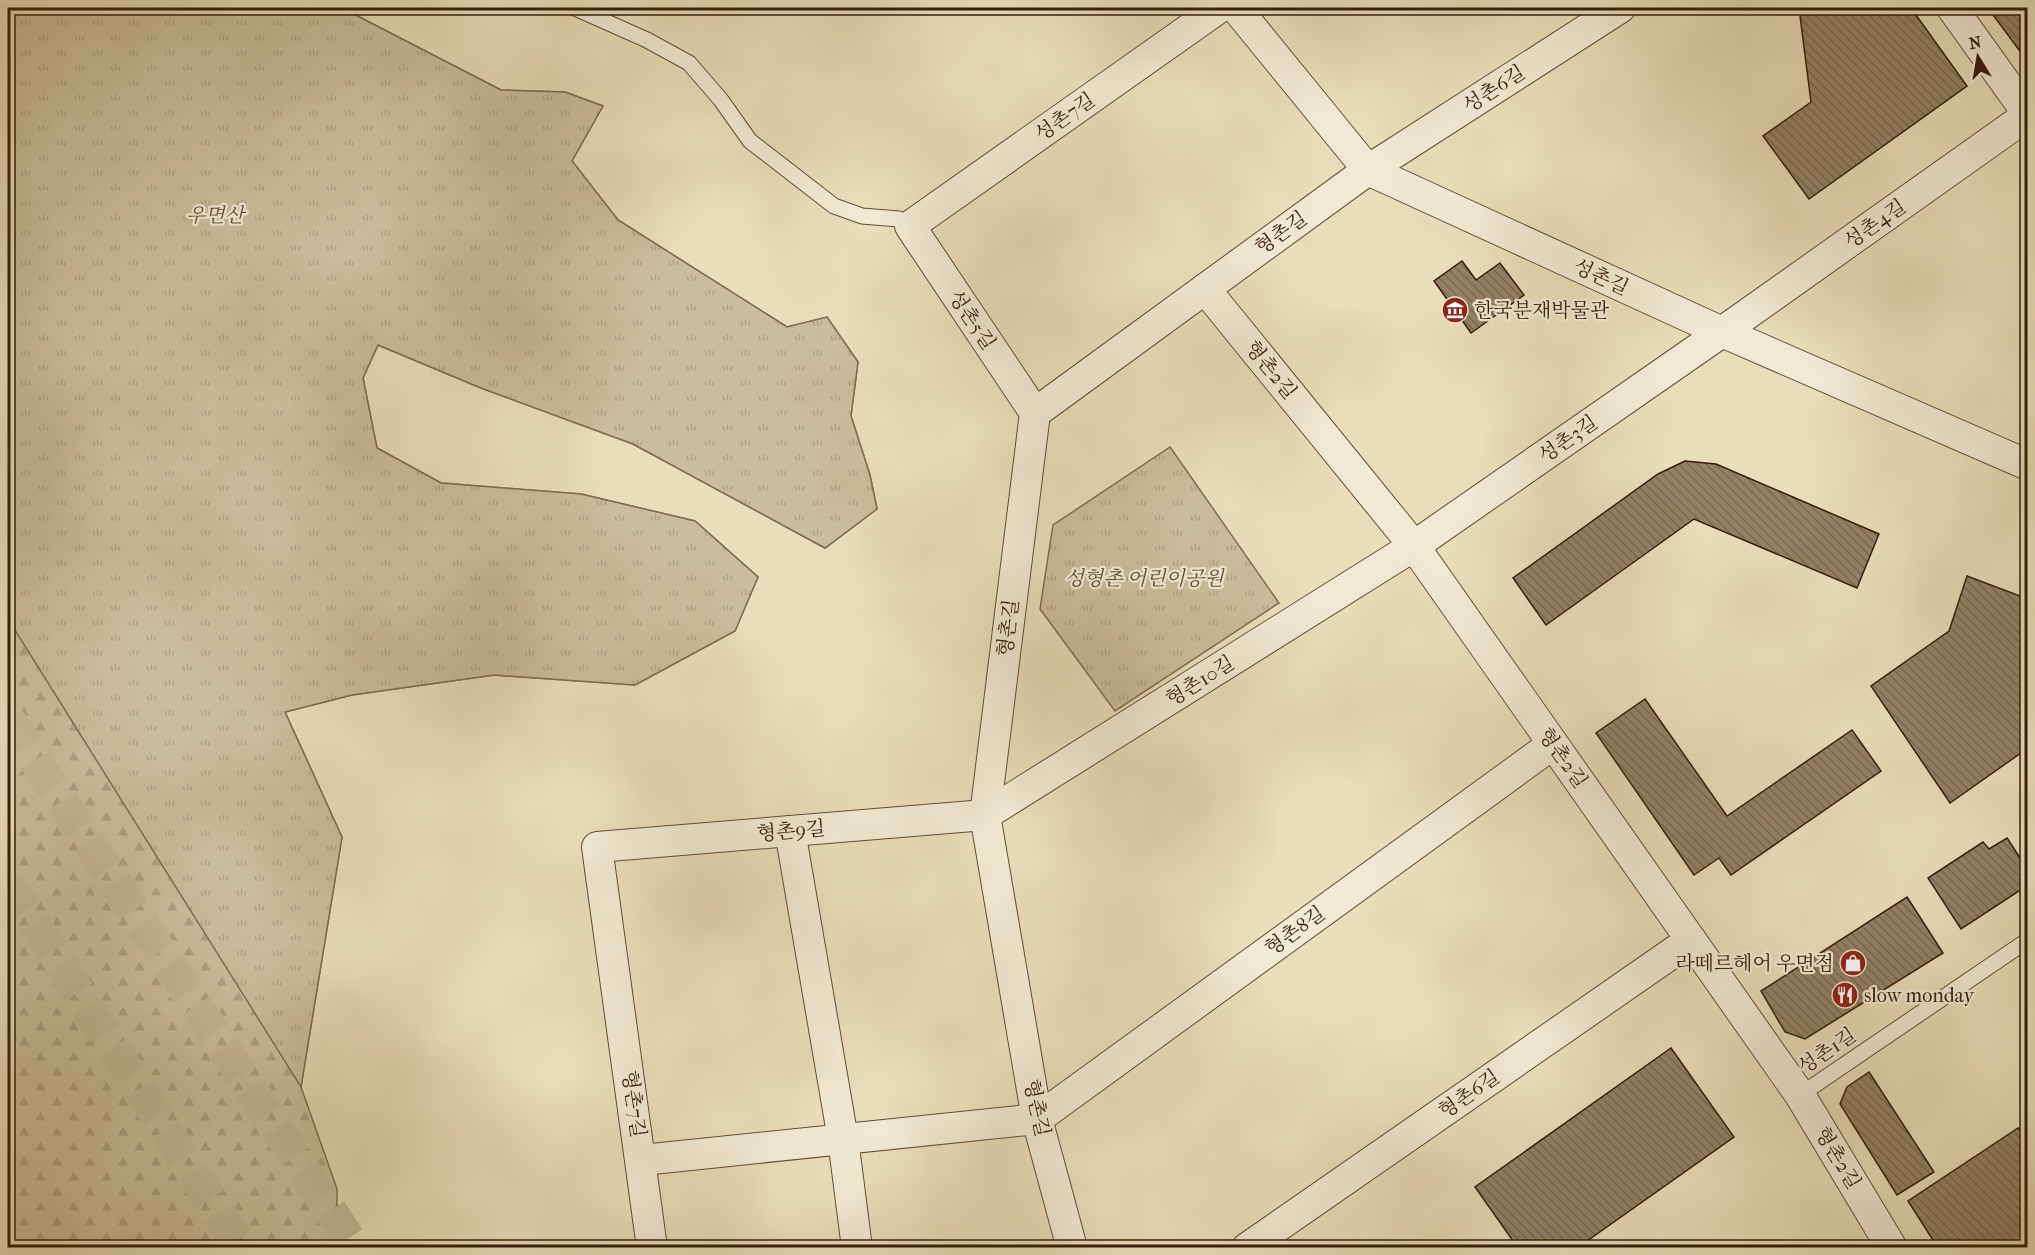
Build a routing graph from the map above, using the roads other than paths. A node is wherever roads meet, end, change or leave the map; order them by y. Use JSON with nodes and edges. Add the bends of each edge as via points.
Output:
{"nodes":[{"id":1,"x":575,"y":8,"type":"edge"},
{"id":2,"x":1219,"y":8,"type":"edge"},
{"id":3,"x":1236,"y":8,"type":"edge"},
{"id":4,"x":1620,"y":8,"type":"edge"},
{"id":5,"x":1952,"y":8,"type":"edge"},
{"id":6,"x":2028,"y":114,"type":"edge"},
{"id":7,"x":1368,"y":170,"type":"junction"},
{"id":8,"x":910,"y":226,"type":"junction"},
{"id":9,"x":1205,"y":289,"type":"junction"},
{"id":10,"x":1722,"y":332,"type":"junction"},
{"id":11,"x":1035,"y":413,"type":"junction"},
{"id":12,"x":2028,"y":465,"type":"edge"},
{"id":13,"x":1414,"y":546,"type":"junction"},
{"id":14,"x":1553,"y":744,"type":"junction"},
{"id":15,"x":986,"y":815,"type":"junction"},
{"id":16,"x":790,"y":831,"type":"junction"},
{"id":17,"x":597,"y":847,"type":"joint"},
{"id":18,"x":1691,"y":940,"type":"junction"},
{"id":19,"x":2028,"y":940,"type":"edge"},
{"id":20,"x":1800,"y":1095,"type":"junction"},
{"id":21,"x":1037,"y":1119,"type":"junction"},
{"id":22,"x":843,"y":1139,"type":"junction"},
{"id":23,"x":642,"y":1160,"type":"junction"},
{"id":24,"x":652,"y":1248,"type":"edge"},
{"id":25,"x":857,"y":1248,"type":"edge"},
{"id":26,"x":1072,"y":1248,"type":"edge"},
{"id":27,"x":1247,"y":1248,"type":"edge"},
{"id":28,"x":1892,"y":1248,"type":"edge"}],
"edges":[{"from":1,"to":8,"type":"lane","via":[[689,63],[750,141],[834,206],[862,216],[899,219]]},
{"from":2,"to":8,"type":"street","name":"성촌7길"},
{"from":3,"to":7,"type":"street","name":"성촌길"},
{"from":4,"to":7,"type":"street","name":"성촌6길"},
{"from":5,"to":6,"type":"street","name":"성촌4길"},
{"from":6,"to":10,"type":"street","name":"성촌4길"},
{"from":7,"to":9,"type":"street","name":"형촌길"},
{"from":7,"to":10,"type":"street","name":"성촌길"},
{"from":8,"to":11,"type":"street","name":"성촌5길"},
{"from":9,"to":11,"type":"street","name":"형촌길"},
{"from":9,"to":13,"type":"street","name":"형촌2길"},
{"from":10,"to":12,"type":"street","name":"성촌길"},
{"from":10,"to":13,"type":"street","name":"성촌3길"},
{"from":11,"to":15,"type":"street","name":"형촌길"},
{"from":13,"to":14,"type":"street","name":"형촌2길"},
{"from":13,"to":15,"type":"street","name":"형촌10길"},
{"from":14,"to":18,"type":"street","name":"형촌2길"},
{"from":14,"to":21,"type":"street","name":"형촌8길"},
{"from":15,"to":16,"type":"street","name":"형촌9길"},
{"from":15,"to":21,"type":"street","name":"형촌길"},
{"from":16,"to":17,"type":"street","name":"형촌9길"},
{"from":16,"to":22,"type":"street"},
{"from":17,"to":23,"type":"street","name":"형촌7길"},
{"from":18,"to":20,"type":"street","name":"형촌2길"},
{"from":18,"to":27,"type":"street","name":"형촌6길"},
{"from":19,"to":20,"type":"lane","name":"성촌1길"},
{"from":20,"to":28,"type":"street","name":"형촌2길"},
{"from":21,"to":22,"type":"street","name":"형촌7길"},
{"from":21,"to":26,"type":"street","name":"형촌길"},
{"from":22,"to":23,"type":"street","name":"형촌7길"},
{"from":22,"to":25,"type":"street"},
{"from":23,"to":24,"type":"street"}]}
